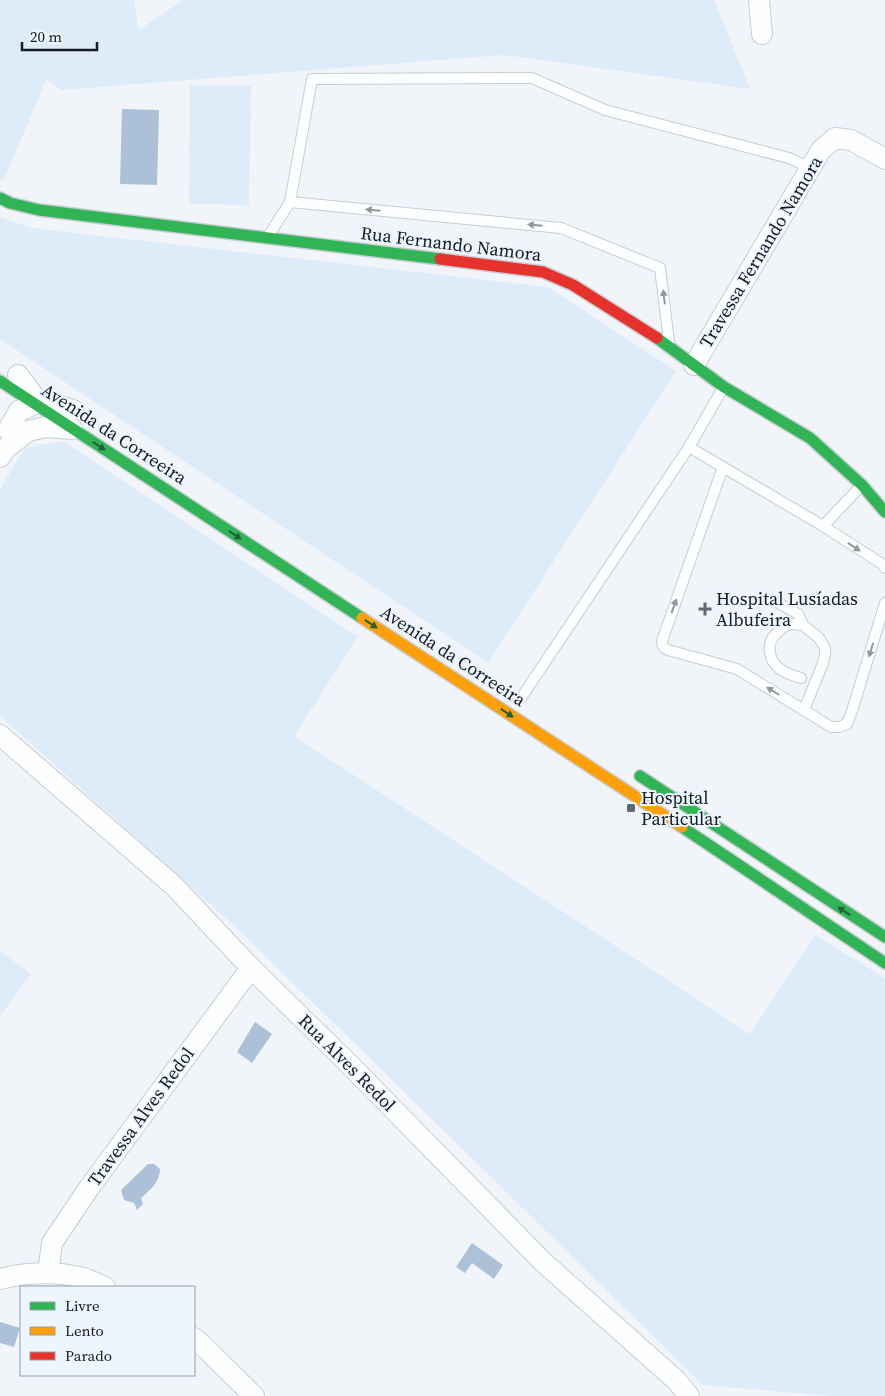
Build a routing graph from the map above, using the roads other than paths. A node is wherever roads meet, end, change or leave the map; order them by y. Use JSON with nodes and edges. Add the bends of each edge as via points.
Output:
{"nodes":[{"id":1,"x":759,"y":0,"type":"edge"},
{"id":2,"x":762,"y":34,"type":"dead end"},
{"id":3,"x":885,"y":159,"type":"edge"},
{"id":4,"x":811,"y":168,"type":"junction"},
{"id":5,"x":0,"y":198,"type":"edge"},
{"id":6,"x":290,"y":202,"type":"junction"},
{"id":7,"x":267,"y":238,"type":"junction"},
{"id":8,"x":669,"y":346,"type":"junction"},
{"id":9,"x":694,"y":365,"type":"junction"},
{"id":10,"x":8,"y":374,"type":"edge"},
{"id":11,"x":724,"y":387,"type":"junction"},
{"id":12,"x":0,"y":391,"type":"edge"},
{"id":13,"x":35,"y":404,"type":"junction"},
{"id":14,"x":76,"y":419,"type":"junction"},
{"id":15,"x":8,"y":430,"type":"junction"},
{"id":16,"x":28,"y":431,"type":"junction"},
{"id":17,"x":689,"y":447,"type":"junction"},
{"id":18,"x":3,"y":453,"type":"edge"},
{"id":19,"x":723,"y":467,"type":"junction"},
{"id":20,"x":862,"y":485,"type":"junction"},
{"id":21,"x":885,"y":512,"type":"edge"},
{"id":22,"x":823,"y":526,"type":"junction"},
{"id":23,"x":885,"y":568,"type":"edge"},
{"id":24,"x":885,"y":603,"type":"edge"},
{"id":25,"x":780,"y":604,"type":"dead end"},
{"id":26,"x":803,"y":625,"type":"junction"},
{"id":27,"x":802,"y":678,"type":"dead end"},
{"id":28,"x":521,"y":699,"type":"dead end"},
{"id":29,"x":804,"y":710,"type":"junction"},
{"id":30,"x":0,"y":735,"type":"edge"},
{"id":31,"x":628,"y":769,"type":"dead end"},
{"id":32,"x":885,"y":937,"type":"edge"},
{"id":33,"x":885,"y":963,"type":"edge"},
{"id":34,"x":251,"y":968,"type":"junction"},
{"id":35,"x":48,"y":1273,"type":"junction"},
{"id":36,"x":0,"y":1279,"type":"edge"},
{"id":37,"x":103,"y":1286,"type":"edge"},
{"id":38,"x":195,"y":1339,"type":"edge"},
{"id":39,"x":254,"y":1396,"type":"edge"},
{"id":40,"x":689,"y":1396,"type":"edge"}],
"edges":[{"from":1,"to":2,"type":"street"},
{"from":3,"to":4,"type":"street","name":"Travessa Fernando Namora","via":[[851,140],[835,138],[820,150]]},
{"from":4,"to":6,"type":"lane","via":[[789,158],[605,110],[532,78],[312,80]]},
{"from":4,"to":9,"type":"street","name":"Travessa Fernando Namora"},
{"from":5,"to":7,"type":"main road","name":"Rua Fernando Namora","via":[[39,210]]},
{"from":6,"to":7,"type":"lane"},
{"from":8,"to":6,"type":"lane","one_way":true,"via":[[660,268],[561,228]]},
{"from":7,"to":8,"type":"main road","name":"Rua Fernando Namora","via":[[543,272],[573,286]]},
{"from":8,"to":9,"type":"main road","name":"Rua Fernando Namora"},
{"from":9,"to":11,"type":"main road","name":"Rua Fernando Namora"},
{"from":10,"to":13,"type":"street","via":[[34,396]]},
{"from":10,"to":14,"type":"main road","name":"Avenida da Correeira"},
{"from":11,"to":17,"type":"lane"},
{"from":11,"to":20,"type":"main road","name":"Rua Fernando Namora","via":[[810,438]]},
{"from":12,"to":15,"type":"street","via":[[8,411]]},
{"from":13,"to":14,"type":"street","via":[[46,402]]},
{"from":13,"to":15,"type":"street","via":[[19,412]]},
{"from":13,"to":16,"type":"street"},
{"from":14,"to":16,"type":"street"},
{"from":14,"to":33,"type":"main road","name":"Avenida da Correeira","one_way":true},
{"from":15,"to":18,"type":"street"},
{"from":16,"to":18,"type":"street"},
{"from":17,"to":19,"type":"lane"},
{"from":17,"to":28,"type":"lane"},
{"from":19,"to":22,"type":"lane"},
{"from":29,"to":19,"type":"lane","one_way":true,"via":[[737,669],[663,647],[662,641]]},
{"from":20,"to":21,"type":"main road","name":"Rua Fernando Namora"},
{"from":20,"to":22,"type":"lane"},
{"from":22,"to":23,"type":"lane","one_way":true},
{"from":24,"to":29,"type":"lane","one_way":true,"via":[[847,724],[831,726]]},
{"from":25,"to":26,"type":"lane","via":[[798,614]]},
{"from":26,"to":27,"type":"lane","via":[[790,624],[775,634],[769,651],[780,669],[788,675]]},
{"from":26,"to":29,"type":"lane","via":[[819,638],[825,648],[823,664]]},
{"from":30,"to":34,"type":"street","name":"Rua Alves Redol","via":[[174,886]]},
{"from":32,"to":31,"type":"main road","one_way":true},
{"from":34,"to":35,"type":"street","name":"Travessa Alves Redol","via":[[52,1243]]},
{"from":34,"to":40,"type":"street","name":"Rua Alves Redol","via":[[543,1262],[677,1381]]},
{"from":35,"to":36,"type":"street"},
{"from":35,"to":37,"type":"street","via":[[83,1278]]},
{"from":38,"to":39,"type":"street"}]}
